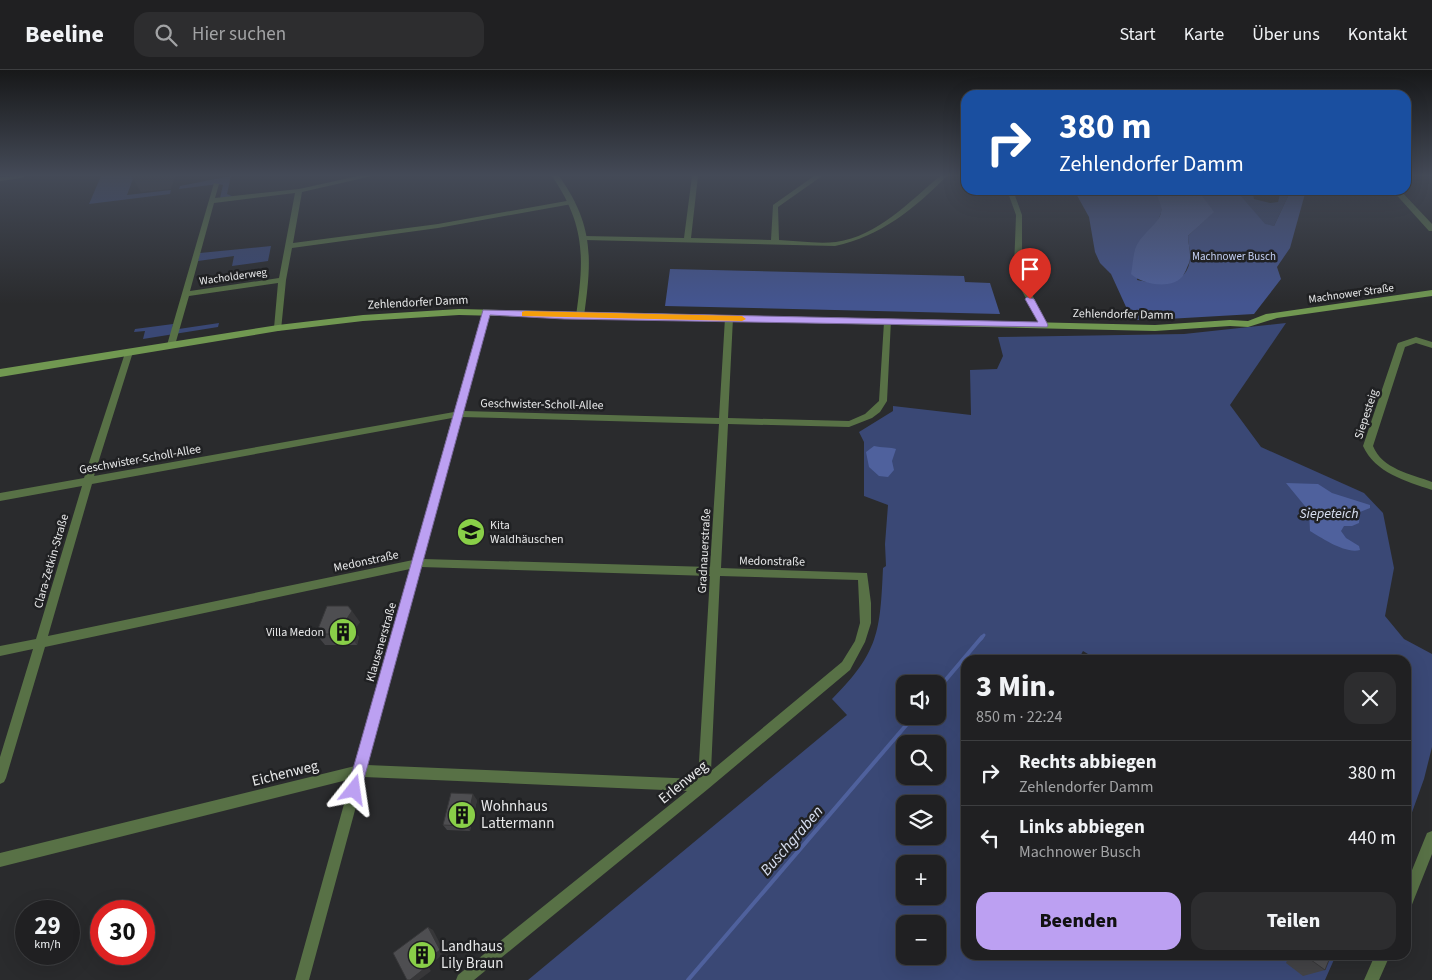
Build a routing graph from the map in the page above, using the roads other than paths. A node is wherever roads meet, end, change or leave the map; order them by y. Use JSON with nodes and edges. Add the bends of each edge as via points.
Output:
{"nodes":[{"id":1,"x":207,"y":218,"type":"edge"},
{"id":2,"x":294,"y":218,"type":"edge"},
{"id":3,"x":480,"y":218,"type":"edge"},
{"id":4,"x":578,"y":218,"type":"edge"},
{"id":5,"x":690,"y":218,"type":"edge"},
{"id":6,"x":776,"y":218,"type":"edge"},
{"id":7,"x":892,"y":218,"type":"edge"},
{"id":8,"x":1019,"y":218,"type":"edge"},
{"id":9,"x":1422,"y":218,"type":"edge"},
{"id":10,"x":1432,"y":229,"type":"edge"},
{"id":11,"x":585,"y":238,"type":"junction"},
{"id":12,"x":688,"y":240,"type":"junction"},
{"id":13,"x":775,"y":242,"type":"junction"},
{"id":14,"x":288,"y":246,"type":"junction"},
{"id":15,"x":282,"y":280,"type":"junction"},
{"id":16,"x":1432,"y":293,"type":"edge"},
{"id":17,"x":186,"y":294,"type":"junction"},
{"id":18,"x":486,"y":312,"type":"junction"},
{"id":19,"x":580,"y":316,"type":"junction"},
{"id":20,"x":730,"y":318,"type":"junction"},
{"id":21,"x":1249,"y":321,"type":"joint"},
{"id":22,"x":888,"y":322,"type":"junction"},
{"id":23,"x":1044,"y":325,"type":"junction"},
{"id":24,"x":278,"y":328,"type":"junction"},
{"id":25,"x":1432,"y":345,"type":"edge"},
{"id":26,"x":171,"y":346,"type":"junction"},
{"id":27,"x":129,"y":352,"type":"junction"},
{"id":28,"x":0,"y":373,"type":"edge"},
{"id":29,"x":459,"y":414,"type":"junction"},
{"id":30,"x":724,"y":420,"type":"junction"},
{"id":31,"x":88,"y":481,"type":"junction"},
{"id":32,"x":1432,"y":486,"type":"edge"},
{"id":33,"x":0,"y":496,"type":"edge"},
{"id":34,"x":418,"y":563,"type":"junction"},
{"id":35,"x":716,"y":572,"type":"junction"},
{"id":36,"x":863,"y":576,"type":"joint"},
{"id":37,"x":40,"y":642,"type":"junction"},
{"id":38,"x":0,"y":650,"type":"edge"},
{"id":39,"x":360,"y":771,"type":"junction"},
{"id":40,"x":0,"y":778,"type":"edge"},
{"id":41,"x":704,"y":785,"type":"junction"},
{"id":42,"x":1432,"y":838,"type":"edge"},
{"id":43,"x":0,"y":860,"type":"edge"},
{"id":44,"x":1411,"y":890,"type":"edge"},
{"id":45,"x":1381,"y":960,"type":"edge"},
{"id":46,"x":302,"y":980,"type":"edge"},
{"id":47,"x":463,"y":980,"type":"edge"},
{"id":48,"x":1371,"y":980,"type":"edge"}],
"edges":[{"from":1,"to":17,"type":"street","name":"Wacholderweg"},
{"from":2,"to":14,"type":"street"},
{"from":3,"to":14,"type":"street"},
{"from":4,"to":11,"type":"street"},
{"from":5,"to":12,"type":"street"},
{"from":6,"to":13,"type":"street"},
{"from":7,"to":13,"type":"street","via":[[876,232],[860,239],[835,244]]},
{"from":8,"to":23,"type":"street","via":[[1018,270]]},
{"from":9,"to":10,"type":"street"},
{"from":11,"to":12,"type":"street"},
{"from":11,"to":19,"type":"street","via":[[587,259]]},
{"from":12,"to":13,"type":"street"},
{"from":14,"to":15,"type":"street"},
{"from":15,"to":17,"type":"street","name":"Wacholderweg"},
{"from":15,"to":24,"type":"street"},
{"from":16,"to":21,"type":"main road","name":"Machnower Straße"},
{"from":17,"to":26,"type":"street","name":"Wacholderweg"},
{"from":18,"to":19,"type":"main road","name":"Zehlendorfer Damm"},
{"from":18,"to":24,"type":"main road","name":"Zehlendorfer Damm","via":[[424,313]]},
{"from":18,"to":29,"type":"street","name":"Klausenerstraße"},
{"from":19,"to":20,"type":"main road","name":"Zehlendorfer Damm"},
{"from":20,"to":22,"type":"main road","name":"Zehlendorfer Damm"},
{"from":20,"to":30,"type":"street","name":"Gradnauerstraße"},
{"from":21,"to":23,"type":"main road","name":"Zehlendorfer Damm","via":[[1155,328]]},
{"from":22,"to":23,"type":"main road","name":"Zehlendorfer Damm"},
{"from":22,"to":30,"type":"street","name":"Geschwister-Scholl-Allee","via":[[883,401],[879,410],[849,424]]},
{"from":24,"to":26,"type":"main road","name":"Zehlendorfer Damm"},
{"from":25,"to":32,"type":"street","name":"Siepesteig","via":[[1416,340],[1401,345],[1368,446],[1371,454],[1382,464]]},
{"from":26,"to":27,"type":"main road","name":"Zehlendorfer Damm"},
{"from":27,"to":28,"type":"main road","name":"Zehlendorfer Damm"},
{"from":27,"to":31,"type":"street","name":"Clara-Zetkin-Straße"},
{"from":29,"to":30,"type":"street","name":"Geschwister-Scholl-Allee"},
{"from":29,"to":31,"type":"street","name":"Geschwister-Scholl-Allee"},
{"from":29,"to":34,"type":"street","name":"Klausenerstraße"},
{"from":30,"to":35,"type":"street","name":"Gradnauerstraße"},
{"from":31,"to":33,"type":"street","name":"Geschwister-Scholl-Allee"},
{"from":31,"to":37,"type":"street","name":"Clara-Zetkin-Straße"},
{"from":34,"to":35,"type":"street","name":"Medonstraße"},
{"from":34,"to":37,"type":"street","name":"Medonstraße"},
{"from":34,"to":39,"type":"street","name":"Klausenerstraße"},
{"from":35,"to":36,"type":"street","name":"Medonstraße"},
{"from":35,"to":41,"type":"street","name":"Gradnauerstraße"},
{"from":36,"to":41,"type":"street","name":"Erlenweg","via":[[867,624],[860,646],[846,666]]},
{"from":37,"to":38,"type":"street","name":"Medonstraße"},
{"from":37,"to":40,"type":"street","name":"Clara-Zetkin-Straße"},
{"from":39,"to":41,"type":"street","name":"Eichenweg"},
{"from":39,"to":43,"type":"street","name":"Eichenweg"},
{"from":39,"to":46,"type":"street","name":"Klausenerstraße"},
{"from":41,"to":47,"type":"street","name":"Erlenweg"},
{"from":42,"to":44,"type":"street"},
{"from":45,"to":48,"type":"street"}]}
